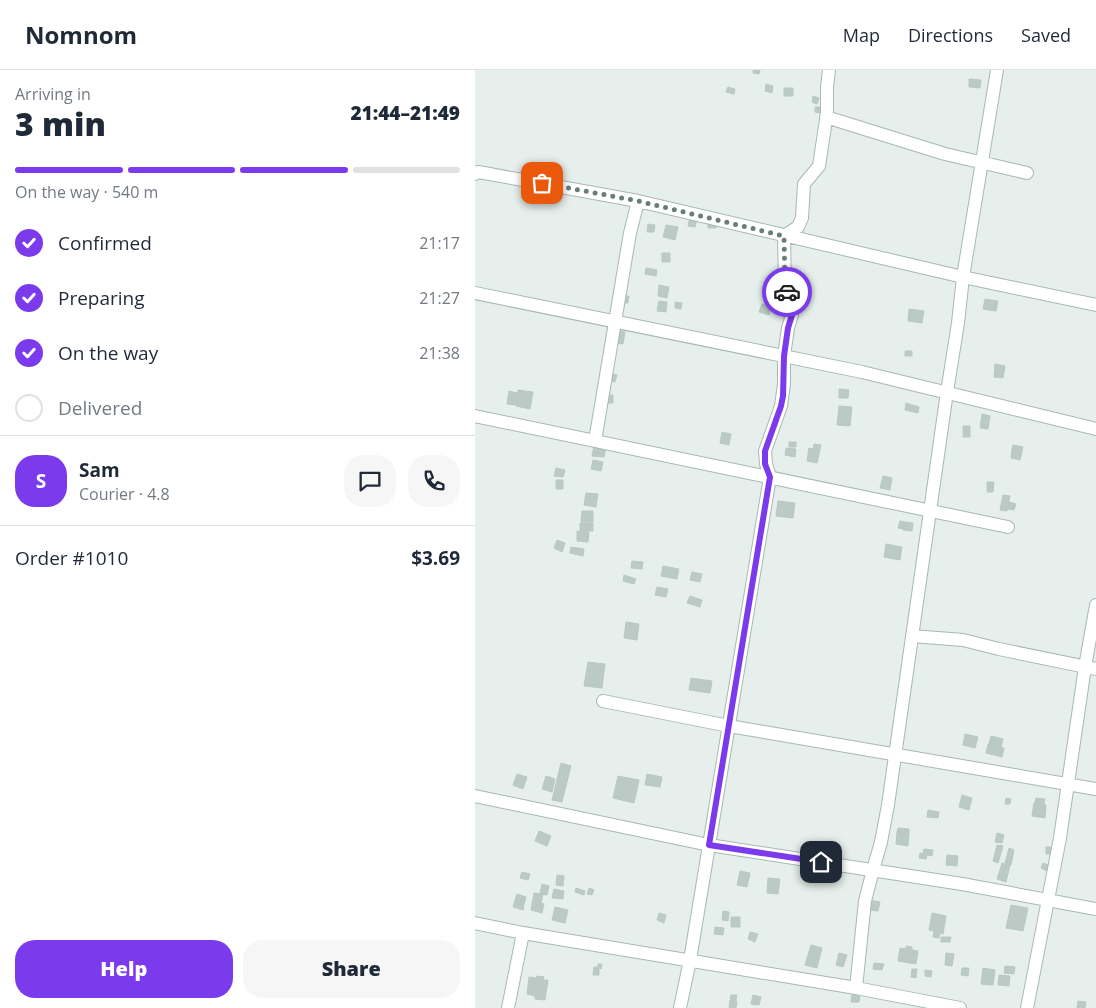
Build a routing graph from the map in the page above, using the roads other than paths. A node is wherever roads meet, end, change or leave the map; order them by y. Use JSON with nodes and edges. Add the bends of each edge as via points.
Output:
{"nodes":[{"id":1,"x":829,"y":70,"type":"edge"},
{"id":2,"x":997,"y":70,"type":"edge"},
{"id":3,"x":826,"y":117,"type":"junction"},
{"id":4,"x":982,"y":164,"type":"junction"},
{"id":5,"x":1027,"y":173,"type":"dead end"},
{"id":6,"x":475,"y":174,"type":"edge"},
{"id":7,"x":638,"y":201,"type":"junction"},
{"id":8,"x":784,"y":236,"type":"junction"},
{"id":9,"x":963,"y":277,"type":"junction"},
{"id":10,"x":475,"y":294,"type":"edge"},
{"id":11,"x":1096,"y":305,"type":"edge"},
{"id":12,"x":616,"y":322,"type":"junction"},
{"id":13,"x":784,"y":356,"type":"junction"},
{"id":14,"x":947,"y":392,"type":"junction"},
{"id":15,"x":475,"y":416,"type":"edge"},
{"id":16,"x":1096,"y":428,"type":"edge"},
{"id":17,"x":595,"y":441,"type":"junction"},
{"id":18,"x":770,"y":477,"type":"junction"},
{"id":19,"x":931,"y":510,"type":"junction"},
{"id":20,"x":1008,"y":528,"type":"dead end"},
{"id":21,"x":1096,"y":605,"type":"edge"},
{"id":22,"x":912,"y":636,"type":"junction"},
{"id":23,"x":1091,"y":668,"type":"edge"},
{"id":24,"x":603,"y":700,"type":"dead end"},
{"id":25,"x":729,"y":726,"type":"junction"},
{"id":26,"x":895,"y":754,"type":"junction"},
{"id":27,"x":1067,"y":784,"type":"junction"},
{"id":28,"x":1096,"y":790,"type":"edge"},
{"id":29,"x":475,"y":796,"type":"edge"},
{"id":30,"x":709,"y":845,"type":"junction"},
{"id":31,"x":873,"y":870,"type":"junction"},
{"id":32,"x":1047,"y":900,"type":"junction"},
{"id":33,"x":1096,"y":909,"type":"edge"},
{"id":34,"x":475,"y":923,"type":"edge"},
{"id":35,"x":523,"y":933,"type":"junction"},
{"id":36,"x":689,"y":960,"type":"junction"},
{"id":37,"x":856,"y":988,"type":"junction"},
{"id":38,"x":508,"y":1008,"type":"edge"},
{"id":39,"x":680,"y":1008,"type":"edge"},
{"id":40,"x":960,"y":1008,"type":"edge"},
{"id":41,"x":1027,"y":1008,"type":"edge"}],
"edges":[{"from":1,"to":3,"type":"street"},
{"from":2,"to":4,"type":"street"},
{"from":3,"to":4,"type":"street"},
{"from":3,"to":8,"type":"street","via":[[819,166],[804,184],[800,223]]},
{"from":4,"to":5,"type":"street"},
{"from":4,"to":9,"type":"street"},
{"from":6,"to":7,"type":"street","via":[[484,172]]},
{"from":7,"to":8,"type":"street"},
{"from":7,"to":12,"type":"street"},
{"from":8,"to":9,"type":"street"},
{"from":8,"to":13,"type":"street","via":[[785,284],[792,315]]},
{"from":9,"to":11,"type":"street"},
{"from":9,"to":14,"type":"street"},
{"from":10,"to":12,"type":"street"},
{"from":12,"to":13,"type":"street"},
{"from":12,"to":17,"type":"street"},
{"from":13,"to":14,"type":"street"},
{"from":13,"to":18,"type":"street","via":[[781,406],[765,451]]},
{"from":14,"to":16,"type":"street"},
{"from":14,"to":19,"type":"street"},
{"from":15,"to":17,"type":"street"},
{"from":17,"to":18,"type":"street"},
{"from":18,"to":19,"type":"street"},
{"from":18,"to":25,"type":"street"},
{"from":19,"to":20,"type":"street"},
{"from":19,"to":22,"type":"street"},
{"from":21,"to":23,"type":"street"},
{"from":22,"to":23,"type":"street","via":[[963,640]]},
{"from":22,"to":26,"type":"street"},
{"from":23,"to":27,"type":"street"},
{"from":24,"to":25,"type":"street"},
{"from":25,"to":26,"type":"street"},
{"from":25,"to":30,"type":"street"},
{"from":26,"to":27,"type":"street"},
{"from":26,"to":31,"type":"street","via":[[881,842]]},
{"from":27,"to":28,"type":"street"},
{"from":27,"to":32,"type":"street"},
{"from":29,"to":30,"type":"street"},
{"from":30,"to":31,"type":"street"},
{"from":30,"to":36,"type":"street"},
{"from":31,"to":32,"type":"street"},
{"from":31,"to":37,"type":"street","via":[[865,901]]},
{"from":32,"to":33,"type":"street"},
{"from":32,"to":41,"type":"street"},
{"from":34,"to":35,"type":"street"},
{"from":35,"to":36,"type":"street"},
{"from":35,"to":38,"type":"street"},
{"from":36,"to":37,"type":"street"},
{"from":36,"to":39,"type":"street"},
{"from":37,"to":40,"type":"street"}]}
